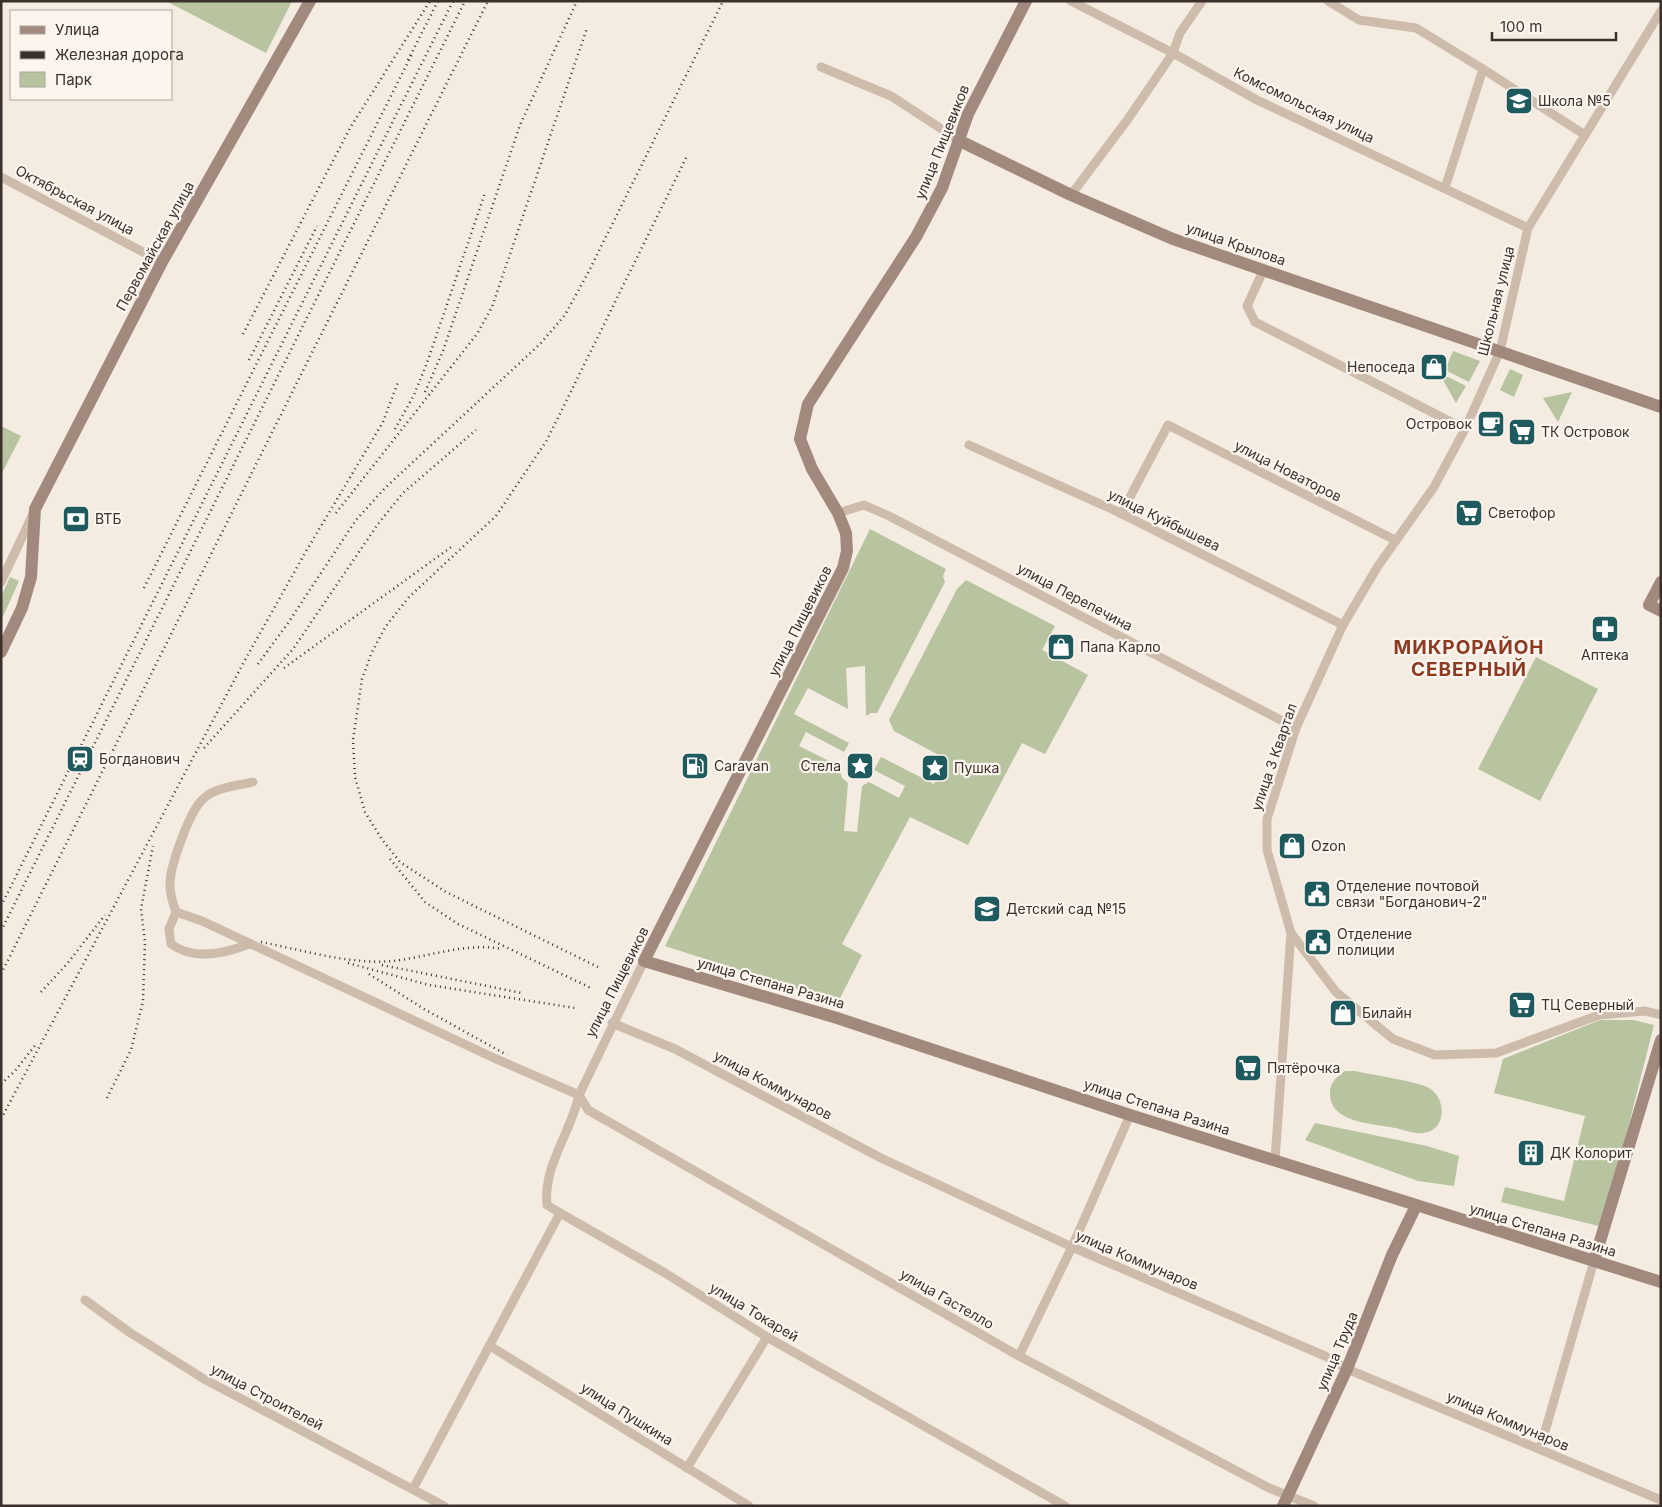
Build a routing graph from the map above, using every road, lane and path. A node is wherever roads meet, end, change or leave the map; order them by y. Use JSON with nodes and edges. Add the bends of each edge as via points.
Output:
{"nodes":[{"id":1,"x":310,"y":1,"type":"edge"},
{"id":2,"x":1026,"y":1,"type":"edge"},
{"id":3,"x":1071,"y":1,"type":"edge"},
{"id":4,"x":1202,"y":1,"type":"edge"},
{"id":5,"x":1328,"y":1,"type":"edge"},
{"id":6,"x":1661,"y":11,"type":"edge"},
{"id":7,"x":1173,"y":53,"type":"junction"},
{"id":8,"x":821,"y":67,"type":"dead end"},
{"id":9,"x":1483,"y":68,"type":"junction"},
{"id":10,"x":1585,"y":135,"type":"junction"},
{"id":11,"x":960,"y":141,"type":"junction"},
{"id":12,"x":1,"y":177,"type":"edge"},
{"id":13,"x":1445,"y":188,"type":"junction"},
{"id":14,"x":1071,"y":195,"type":"junction"},
{"id":15,"x":1528,"y":228,"type":"junction"},
{"id":16,"x":162,"y":262,"type":"junction"},
{"id":17,"x":1264,"y":269,"type":"junction"},
{"id":18,"x":1500,"y":351,"type":"junction"},
{"id":19,"x":1661,"y":406,"type":"edge"},
{"id":20,"x":1465,"y":429,"type":"junction"},
{"id":21,"x":970,"y":445,"type":"dead end"},
{"id":22,"x":35,"y":509,"type":"junction"},
{"id":23,"x":838,"y":513,"type":"junction"},
{"id":24,"x":1122,"y":514,"type":"junction"},
{"id":25,"x":1394,"y":540,"type":"junction"},
{"id":26,"x":1,"y":582,"type":"edge"},
{"id":27,"x":1661,"y":582,"type":"edge"},
{"id":28,"x":1661,"y":611,"type":"edge"},
{"id":29,"x":1343,"y":625,"type":"junction"},
{"id":30,"x":1,"y":652,"type":"edge"},
{"id":31,"x":1296,"y":728,"type":"junction"},
{"id":32,"x":253,"y":782,"type":"dead end"},
{"id":33,"x":176,"y":912,"type":"junction"},
{"id":34,"x":1292,"y":933,"type":"junction"},
{"id":35,"x":249,"y":944,"type":"junction"},
{"id":36,"x":644,"y":961,"type":"junction"},
{"id":37,"x":1661,"y":1016,"type":"edge"},
{"id":38,"x":612,"y":1023,"type":"junction"},
{"id":39,"x":1661,"y":1040,"type":"edge"},
{"id":40,"x":579,"y":1095,"type":"junction"},
{"id":41,"x":1130,"y":1115,"type":"junction"},
{"id":42,"x":1275,"y":1160,"type":"junction"},
{"id":43,"x":1416,"y":1206,"type":"junction"},
{"id":44,"x":560,"y":1213,"type":"junction"},
{"id":45,"x":1072,"y":1248,"type":"junction"},
{"id":46,"x":1594,"y":1261,"type":"junction"},
{"id":47,"x":1661,"y":1282,"type":"edge"},
{"id":48,"x":85,"y":1300,"type":"dead end"},
{"id":49,"x":767,"y":1337,"type":"junction"},
{"id":50,"x":490,"y":1346,"type":"junction"},
{"id":51,"x":1019,"y":1356,"type":"junction"},
{"id":52,"x":1348,"y":1369,"type":"junction"},
{"id":53,"x":1540,"y":1449,"type":"junction"},
{"id":54,"x":687,"y":1468,"type":"junction"},
{"id":55,"x":413,"y":1489,"type":"junction"},
{"id":56,"x":1286,"y":1500,"type":"edge"},
{"id":57,"x":1661,"y":1500,"type":"edge"},
{"id":58,"x":444,"y":1506,"type":"edge"},
{"id":59,"x":749,"y":1506,"type":"edge"},
{"id":60,"x":1065,"y":1506,"type":"edge"},
{"id":61,"x":1314,"y":1506,"type":"edge"}],
"edges":[{"from":1,"to":16,"type":"main road","name":"Первомайская улица"},
{"from":2,"to":11,"type":"main road","name":"улица Пищевиков","via":[[968,114]]},
{"from":3,"to":7,"type":"street","name":"Комсомольская улица"},
{"from":4,"to":7,"type":"street","via":[[1180,34]]},
{"from":5,"to":9,"type":"street","via":[[1359,20],[1416,28]]},
{"from":6,"to":10,"type":"street","name":"Школьная улица"},
{"from":7,"to":13,"type":"street","name":"Комсомольская улица","via":[[1257,100]]},
{"from":7,"to":14,"type":"street"},
{"from":8,"to":11,"type":"street","name":"улица Крылова","via":[[891,96]]},
{"from":9,"to":10,"type":"street"},
{"from":9,"to":13,"type":"street"},
{"from":10,"to":15,"type":"street","name":"Школьная улица"},
{"from":11,"to":14,"type":"main road","name":"улица Крылова"},
{"from":11,"to":23,"type":"main road","name":"улица Пищевиков","via":[[942,188],[916,237],[808,404],[800,439],[812,469]]},
{"from":12,"to":16,"type":"street","name":"Октябрьская улица"},
{"from":13,"to":15,"type":"street","name":"Комсомольская улица"},
{"from":14,"to":17,"type":"main road","name":"улица Крылова","via":[[1173,239]]},
{"from":15,"to":18,"type":"street","name":"Школьная улица"},
{"from":16,"to":22,"type":"main road","name":"Первомайская улица"},
{"from":17,"to":18,"type":"main road","name":"улица Крылова"},
{"from":17,"to":20,"type":"street","via":[[1247,306],[1255,322]]},
{"from":18,"to":19,"type":"main road","name":"улица Крылова"},
{"from":18,"to":20,"type":"street","name":"Школьная улица"},
{"from":20,"to":25,"type":"street","name":"Школьная улица","via":[[1434,487]]},
{"from":21,"to":24,"type":"street","name":"улица Куйбышева"},
{"from":22,"to":26,"type":"street","name":"Первомайская улица"},
{"from":22,"to":30,"type":"main road","name":"Первомайская улица","via":[[30,577],[22,608]]},
{"from":23,"to":31,"type":"street","name":"улица Перепечина","via":[[864,506],[889,516]]},
{"from":23,"to":36,"type":"main road","name":"улица Пищевиков","via":[[848,551],[843,568]]},
{"from":24,"to":25,"type":"street","name":"улица Новаторов","via":[[1168,425]]},
{"from":24,"to":29,"type":"street","name":"улица Куйбышева"},
{"from":25,"to":29,"type":"street","name":"Школьная улица"},
{"from":27,"to":28,"type":"main road","via":[[1649,605]]},
{"from":29,"to":31,"type":"street","name":"улица 3 Квартал"},
{"from":31,"to":34,"type":"street","name":"улица 3 Квартал","via":[[1271,805],[1266,834]]},
{"from":32,"to":33,"type":"street","via":[[217,790],[202,800],[190,820],[169,884]]},
{"from":33,"to":35,"type":"street"},
{"from":33,"to":35,"type":"street","via":[[169,929],[171,944],[182,952],[228,952]]},
{"from":34,"to":37,"type":"street","via":[[1336,992],[1393,1039],[1435,1055],[1496,1053],[1599,1015],[1645,1012]]},
{"from":34,"to":42,"type":"street"},
{"from":35,"to":40,"type":"street"},
{"from":36,"to":38,"type":"street","name":"улица Пищевиков"},
{"from":36,"to":41,"type":"main road","name":"улица Степана Разина","via":[[837,1018]]},
{"from":38,"to":40,"type":"street","name":"улица Пищевиков"},
{"from":38,"to":45,"type":"street","name":"улица Коммунаров","via":[[675,1049],[881,1158]]},
{"from":39,"to":46,"type":"main road"},
{"from":40,"to":44,"type":"street","name":"улица Пищевиков","via":[[575,1113],[549,1172],[547,1205]]},
{"from":40,"to":51,"type":"street","name":"улица Гастелло","via":[[588,1110]]},
{"from":41,"to":42,"type":"main road","name":"улица Степана Разина"},
{"from":41,"to":45,"type":"street"},
{"from":42,"to":43,"type":"main road","name":"улица Степана Разина"},
{"from":43,"to":46,"type":"main road","name":"улица Степана Разина"},
{"from":43,"to":52,"type":"main road","name":"улица Труда","via":[[1392,1255]]},
{"from":44,"to":49,"type":"street","name":"улица Токарей"},
{"from":44,"to":50,"type":"street"},
{"from":45,"to":51,"type":"street"},
{"from":45,"to":52,"type":"street","name":"улица Коммунаров","via":[[1316,1352]]},
{"from":46,"to":47,"type":"main road","name":"улица Степана Разина"},
{"from":46,"to":53,"type":"street"},
{"from":48,"to":55,"type":"street","name":"улица Строителей","via":[[204,1379]]},
{"from":49,"to":54,"type":"street"},
{"from":49,"to":60,"type":"street","name":"улица Токарей"},
{"from":50,"to":54,"type":"street","name":"улица Пушкина"},
{"from":50,"to":55,"type":"street"},
{"from":51,"to":56,"type":"street","name":"улица Гастелло"},
{"from":52,"to":53,"type":"street","name":"улица Коммунаров"},
{"from":52,"to":56,"type":"main road","name":"улица Труда"},
{"from":53,"to":57,"type":"street","name":"улица Коммунаров"},
{"from":54,"to":59,"type":"street","name":"улица Пушкина"},
{"from":55,"to":58,"type":"street","name":"улица Строителей"},
{"from":56,"to":61,"type":"street","name":"улица Гастелло"}]}
